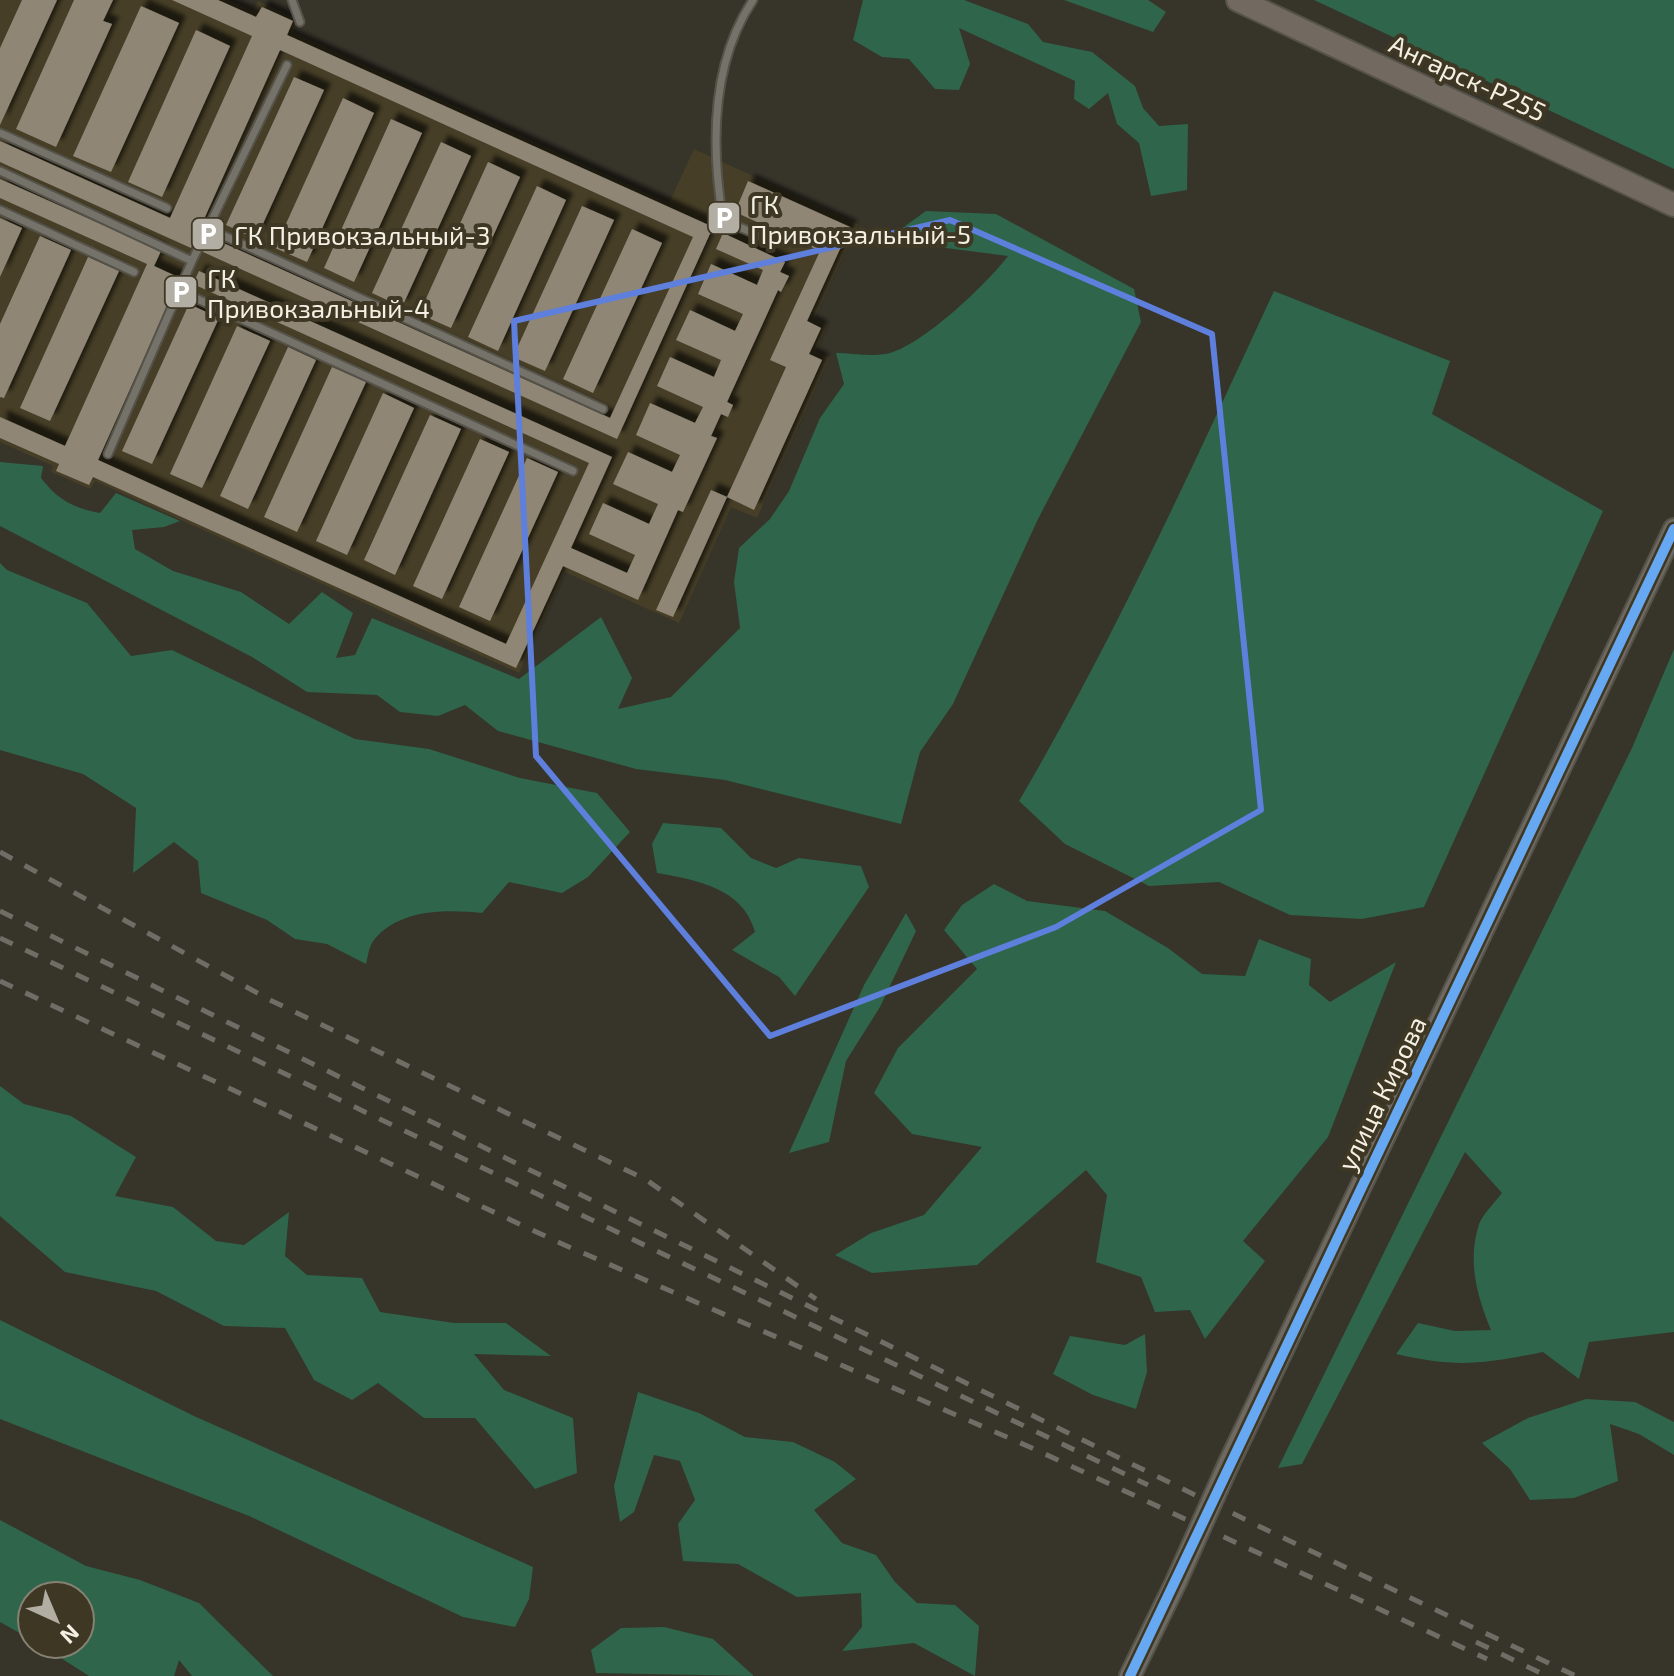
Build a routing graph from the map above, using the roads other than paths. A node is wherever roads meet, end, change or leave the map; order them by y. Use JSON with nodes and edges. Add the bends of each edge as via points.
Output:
{"nodes":[{"id":1,"x":292,"y":0,"type":"edge"},
{"id":2,"x":753,"y":0,"type":"edge"},
{"id":3,"x":1238,"y":0,"type":"edge"},
{"id":4,"x":300,"y":22,"type":"dead end"},
{"id":5,"x":287,"y":65,"type":"dead end"},
{"id":6,"x":0,"y":133,"type":"edge"},
{"id":7,"x":0,"y":171,"type":"edge"},
{"id":8,"x":1674,"y":205,"type":"edge"},
{"id":9,"x":167,"y":208,"type":"dead end"},
{"id":10,"x":0,"y":210,"type":"edge"},
{"id":11,"x":209,"y":229,"type":"junction"},
{"id":12,"x":758,"y":235,"type":"dead end"},
{"id":13,"x":192,"y":261,"type":"junction"},
{"id":14,"x":134,"y":272,"type":"dead end"},
{"id":15,"x":180,"y":291,"type":"junction"},
{"id":16,"x":603,"y":409,"type":"dead end"},
{"id":17,"x":108,"y":454,"type":"dead end"},
{"id":18,"x":573,"y":471,"type":"dead end"},
{"id":19,"x":1674,"y":529,"type":"edge"},
{"id":20,"x":1130,"y":1676,"type":"edge"}],
"edges":[{"from":1,"to":4,"type":"lane"},
{"from":2,"to":12,"type":"lane","via":[[719,82],[716,177],[723,220]]},
{"from":3,"to":8,"type":"main road","name":"Ангарск-Р255"},
{"from":5,"to":11,"type":"lane"},
{"from":6,"to":9,"type":"lane"},
{"from":7,"to":13,"type":"lane"},
{"from":10,"to":14,"type":"lane"},
{"from":11,"to":13,"type":"lane"},
{"from":11,"to":16,"type":"lane"},
{"from":13,"to":15,"type":"lane"},
{"from":15,"to":17,"type":"lane"},
{"from":15,"to":18,"type":"lane"},
{"from":19,"to":20,"type":"street","name":"улица Кирова","bridge":true}]}
